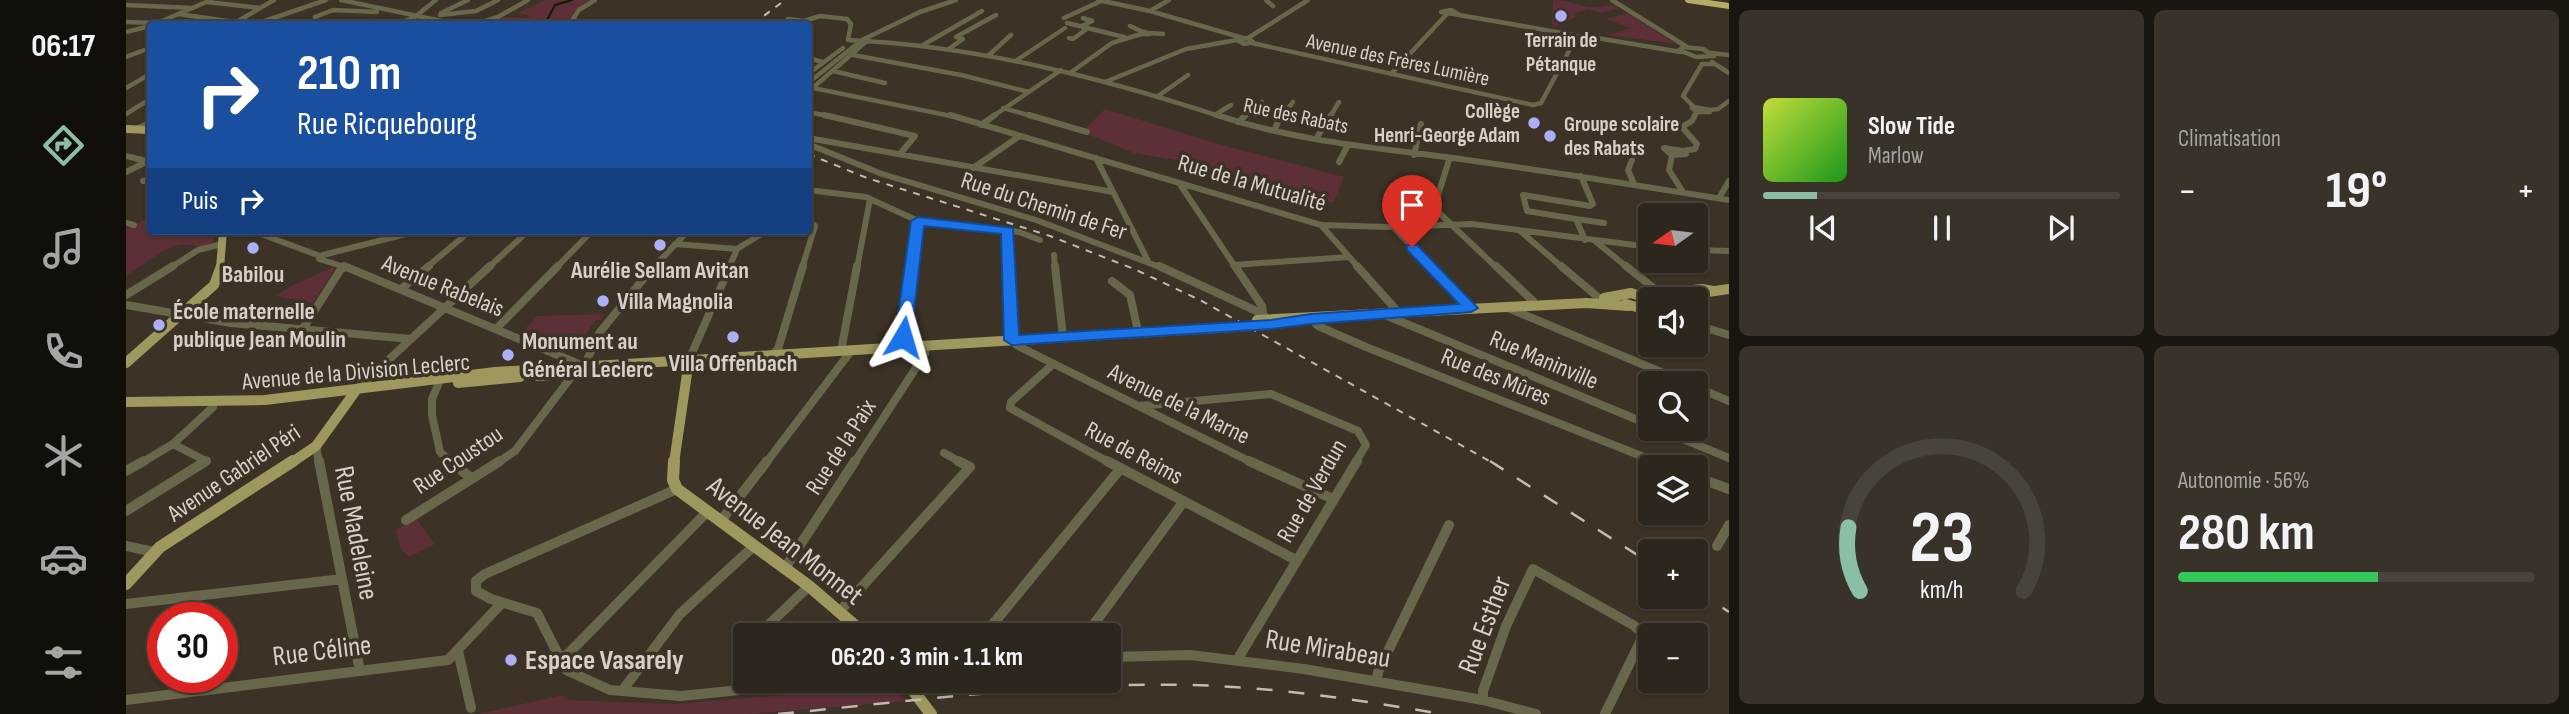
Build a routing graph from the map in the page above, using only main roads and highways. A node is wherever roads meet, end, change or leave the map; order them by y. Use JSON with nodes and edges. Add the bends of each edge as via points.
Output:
{"nodes":[{"id":1,"x":1688,"y":0,"type":"edge"},
{"id":2,"x":1713,"y":0,"type":"edge"},
{"id":3,"x":1729,"y":4,"type":"edge"},
{"id":4,"x":223,"y":235,"type":"edge"},
{"id":5,"x":1729,"y":289,"type":"edge"},
{"id":6,"x":1708,"y":292,"type":"edge"},
{"id":7,"x":1636,"y":294,"type":"edge"},
{"id":8,"x":1620,"y":295,"type":"junction"},
{"id":9,"x":1629,"y":306,"type":"junction"},
{"id":10,"x":1471,"y":308,"type":"junction"},
{"id":11,"x":1638,"y":309,"type":"edge"},
{"id":12,"x":846,"y":351,"type":"junction"},
{"id":13,"x":126,"y":363,"type":"edge"},
{"id":14,"x":688,"y":363,"type":"junction"},
{"id":15,"x":569,"y":369,"type":"junction"},
{"id":16,"x":355,"y":392,"type":"junction"},
{"id":17,"x":126,"y":404,"type":"edge"},
{"id":18,"x":126,"y":584,"type":"edge"},
{"id":19,"x":853,"y":623,"type":"edge"},
{"id":20,"x":915,"y":693,"type":"edge"},
{"id":21,"x":931,"y":714,"type":"edge"}],
"edges":[{"from":1,"to":3,"type":"highway"},
{"from":2,"to":3,"type":"highway"},
{"from":4,"to":13,"type":"main road","via":[[218,278]]},
{"from":5,"to":6,"type":"main road"},
{"from":7,"to":8,"type":"main road","name":"Avenue de la Division Leclerc"},
{"from":8,"to":9,"type":"main road"},
{"from":8,"to":10,"type":"main road","name":"Avenue de la Division Leclerc"},
{"from":9,"to":10,"type":"main road","name":"Avenue de la Division Leclerc","via":[[1587,303]]},
{"from":9,"to":11,"type":"main road","name":"Avenue de la Division Leclerc"},
{"from":10,"to":12,"type":"main road","name":"Avenue de la Division Leclerc","bridge":true},
{"from":12,"to":14,"type":"main road","name":"Avenue de la Division Leclerc"},
{"from":12,"to":14,"type":"main road","name":"Avenue de la Division Leclerc"},
{"from":14,"to":15,"type":"main road","name":"Avenue de la Division Leclerc"},
{"from":14,"to":15,"type":"main road","name":"Avenue de la Division Leclerc"},
{"from":14,"to":19,"type":"main road","name":"Avenue Jean Monnet","via":[[673,468],[677,489]]},
{"from":15,"to":16,"type":"main road","name":"Avenue de la Division Leclerc"},
{"from":16,"to":17,"type":"main road","name":"Avenue de la Division Leclerc","via":[[264,404]]},
{"from":16,"to":18,"type":"main road","name":"Avenue Gabriel Péri","via":[[316,446],[154,552]]},
{"from":20,"to":21,"type":"main road"}]}
